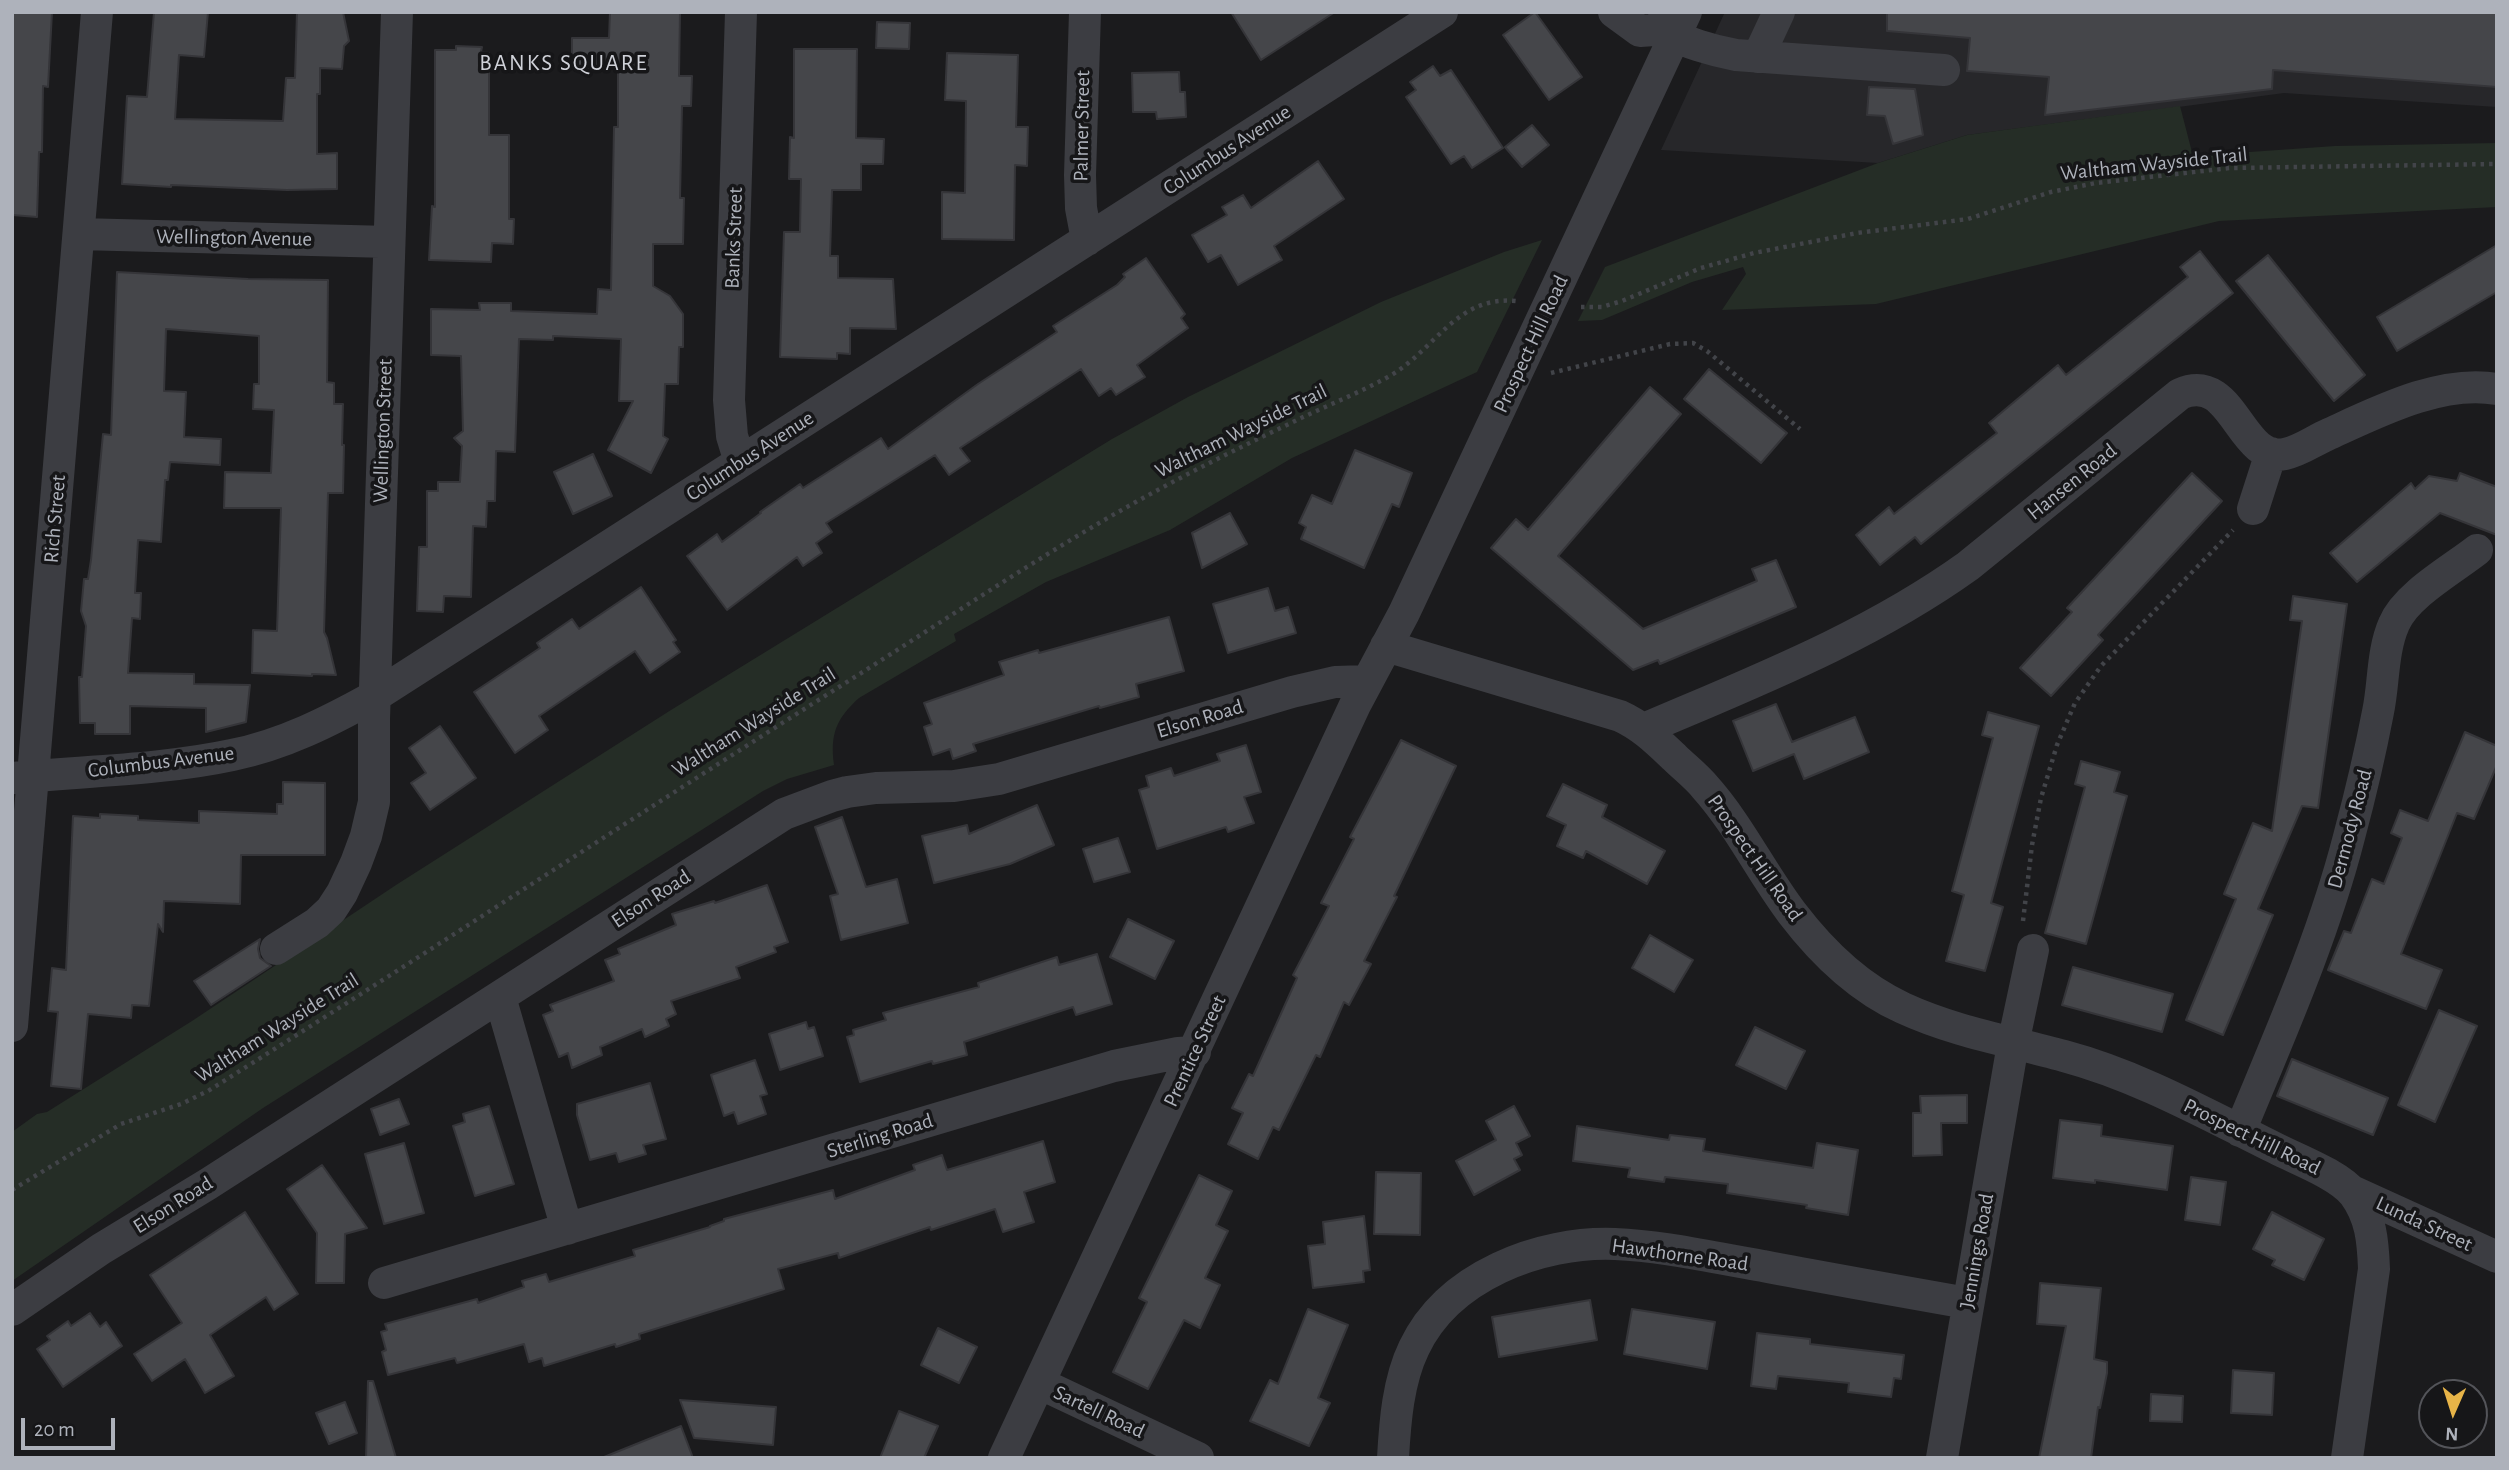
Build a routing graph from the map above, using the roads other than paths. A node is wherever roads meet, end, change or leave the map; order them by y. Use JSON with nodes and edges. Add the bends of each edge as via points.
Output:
{"nodes":[{"id":1,"x":97,"y":12,"type":"edge"},
{"id":2,"x":397,"y":12,"type":"edge"},
{"id":3,"x":741,"y":12,"type":"edge"},
{"id":4,"x":1085,"y":12,"type":"edge"},
{"id":5,"x":1442,"y":12,"type":"edge"},
{"id":6,"x":1614,"y":12,"type":"edge"},
{"id":7,"x":1779,"y":12,"type":"edge"},
{"id":8,"x":1673,"y":22,"type":"edge"},
{"id":9,"x":1758,"y":57,"type":"junction"},
{"id":10,"x":1944,"y":70,"type":"dead end"},
{"id":11,"x":79,"y":234,"type":"junction"},
{"id":12,"x":1087,"y":240,"type":"junction"},
{"id":13,"x":389,"y":242,"type":"junction"},
{"id":14,"x":2497,"y":389,"type":"edge"},
{"id":15,"x":2271,"y":453,"type":"junction"},
{"id":16,"x":740,"y":462,"type":"junction"},
{"id":17,"x":2253,"y":509,"type":"road end"},
{"id":18,"x":2477,"y":550,"type":"dead end"},
{"id":19,"x":1386,"y":646,"type":"junction"},
{"id":20,"x":1367,"y":681,"type":"junction"},
{"id":21,"x":375,"y":696,"type":"junction"},
{"id":22,"x":1644,"y":729,"type":"junction"},
{"id":23,"x":23,"y":777,"type":"edge"},
{"id":24,"x":276,"y":949,"type":"dead end"},
{"id":25,"x":2033,"y":950,"type":"road end"},
{"id":26,"x":500,"y":997,"type":"junction"},
{"id":27,"x":12,"y":1026,"type":"edge"},
{"id":28,"x":2013,"y":1044,"type":"junction"},
{"id":29,"x":1195,"y":1052,"type":"junction"},
{"id":30,"x":2240,"y":1131,"type":"junction"},
{"id":31,"x":2352,"y":1191,"type":"junction"},
{"id":32,"x":567,"y":1228,"type":"junction"},
{"id":33,"x":2497,"y":1258,"type":"edge"},
{"id":34,"x":384,"y":1283,"type":"dead end"},
{"id":35,"x":1967,"y":1303,"type":"junction"},
{"id":36,"x":12,"y":1310,"type":"edge"},
{"id":37,"x":1039,"y":1383,"type":"junction"},
{"id":38,"x":1004,"y":1458,"type":"edge"},
{"id":39,"x":1198,"y":1458,"type":"edge"},
{"id":40,"x":1393,"y":1458,"type":"edge"},
{"id":41,"x":1942,"y":1458,"type":"edge"},
{"id":42,"x":2347,"y":1458,"type":"edge"}],
"edges":[{"from":1,"to":11,"type":"street","name":"Rich Street"},
{"from":2,"to":13,"type":"street","name":"Wellington Street"},
{"from":3,"to":16,"type":"street","name":"Banks Street","via":[[729,400]]},
{"from":4,"to":12,"type":"street","name":"Palmer Street","via":[[1080,175]]},
{"from":5,"to":12,"type":"street","name":"Columbus Avenue"},
{"from":6,"to":8,"type":"street","via":[[1640,32]]},
{"from":7,"to":9,"type":"street"},
{"from":8,"to":9,"type":"street","via":[[1715,51]]},
{"from":8,"to":19,"type":"street","name":"Prospect Hill Road"},
{"from":9,"to":10,"type":"street"},
{"from":11,"to":13,"type":"street","name":"Wellington Avenue"},
{"from":11,"to":23,"type":"street","name":"Rich Street"},
{"from":12,"to":16,"type":"street","name":"Columbus Avenue"},
{"from":13,"to":21,"type":"street","name":"Wellington Street"},
{"from":14,"to":15,"type":"street","via":[[2468,386],[2437,391],[2287,454]]},
{"from":15,"to":17,"type":"street"},
{"from":15,"to":22,"type":"street","name":"Hansen Road","via":[[2259,446],[2215,394],[2201,388],[2180,394],[1932,592],[1831,647]]},
{"from":16,"to":21,"type":"street","name":"Columbus Avenue"},
{"from":18,"to":30,"type":"street","name":"Dermody Road","via":[[2409,602],[2394,622],[2362,788],[2334,889]]},
{"from":19,"to":20,"type":"street","name":"Prentice Street"},
{"from":19,"to":22,"type":"street","name":"Prospect Hill Road","via":[[1620,716]]},
{"from":20,"to":26,"type":"street","name":"Elson Road","via":[[1335,682],[1292,692],[999,779],[938,788],[862,790],[800,807],[754,831]]},
{"from":20,"to":29,"type":"street","name":"Prentice Street"},
{"from":21,"to":23,"type":"street","name":"Columbus Avenue","via":[[298,734],[233,755]]},
{"from":21,"to":24,"type":"street","name":"Wellington Street","via":[[374,802],[362,847],[331,910]]},
{"from":22,"to":28,"type":"street","name":"Prospect Hill Road","via":[[1705,786],[1791,912],[1854,979],[1899,1007],[1944,1026]]},
{"from":23,"to":27,"type":"street","name":"Rich Street"},
{"from":25,"to":28,"type":"street","name":"Jennings Road"},
{"from":26,"to":32,"type":"street"},
{"from":26,"to":36,"type":"street","name":"Elson Road"},
{"from":28,"to":30,"type":"street","name":"Prospect Hill Road","via":[[2109,1070]]},
{"from":28,"to":35,"type":"street","name":"Jennings Road"},
{"from":29,"to":32,"type":"street","name":"Sterling Road","via":[[1114,1066]]},
{"from":29,"to":37,"type":"street","name":"Prentice Street"},
{"from":30,"to":31,"type":"street","name":"Prospect Hill Road"},
{"from":31,"to":33,"type":"street","name":"Lunda Street"},
{"from":31,"to":42,"type":"street","name":"Prospect Hill Road","via":[[2366,1213],[2374,1269]]},
{"from":32,"to":34,"type":"street","name":"Sterling Road"},
{"from":35,"to":40,"type":"street","name":"Hawthorne Road","via":[[1616,1244],[1574,1245],[1523,1257],[1481,1276],[1441,1309],[1414,1348],[1399,1394]]},
{"from":35,"to":41,"type":"street","name":"Jennings Road"},
{"from":37,"to":38,"type":"street","name":"Prentice Street"},
{"from":37,"to":39,"type":"street","name":"Sartell Road"}]}
